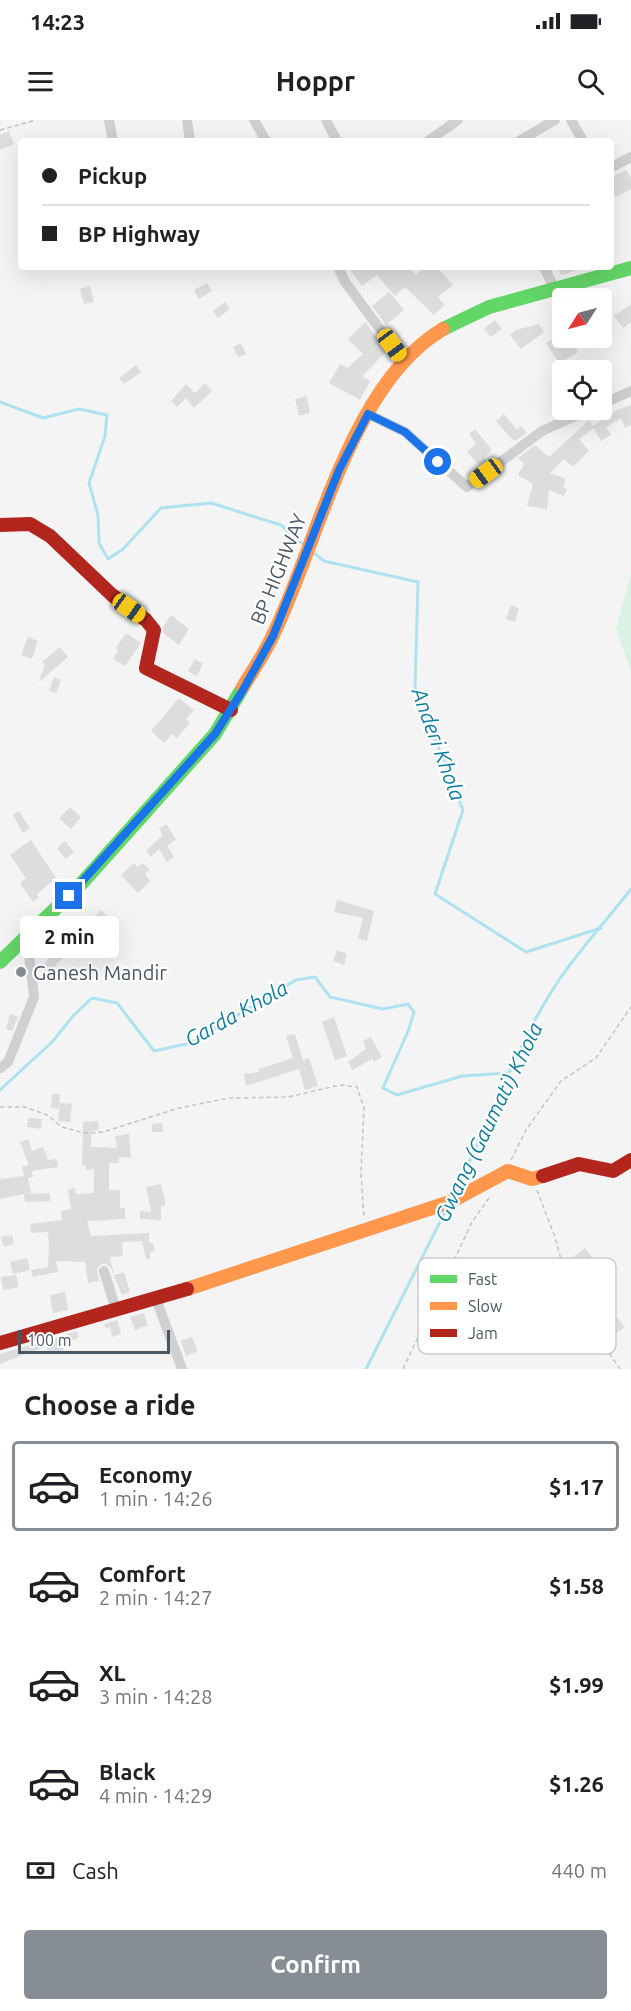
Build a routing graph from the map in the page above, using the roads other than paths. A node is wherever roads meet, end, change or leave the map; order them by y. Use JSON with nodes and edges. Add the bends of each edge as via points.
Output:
{"nodes":[{"id":1,"x":109,"y":120,"type":"edge"},
{"id":2,"x":187,"y":120,"type":"edge"},
{"id":3,"x":254,"y":120,"type":"edge"},
{"id":4,"x":326,"y":120,"type":"edge"},
{"id":5,"x":458,"y":120,"type":"edge"},
{"id":6,"x":555,"y":120,"type":"edge"},
{"id":7,"x":571,"y":120,"type":"edge"},
{"id":8,"x":112,"y":138,"type":"edge"},
{"id":9,"x":190,"y":138,"type":"edge"},
{"id":10,"x":264,"y":138,"type":"edge"},
{"id":11,"x":335,"y":138,"type":"edge"},
{"id":12,"x":432,"y":138,"type":"edge"},
{"id":13,"x":524,"y":138,"type":"edge"},
{"id":14,"x":581,"y":138,"type":"edge"},
{"id":15,"x":631,"y":157,"type":"edge"},
{"id":16,"x":614,"y":166,"type":"edge"},
{"id":17,"x":631,"y":268,"type":"edge"},
{"id":18,"x":339,"y":270,"type":"edge"},
{"id":19,"x":545,"y":270,"type":"edge"},
{"id":20,"x":554,"y":288,"type":"edge"},
{"id":21,"x":562,"y":288,"type":"edge"},
{"id":22,"x":552,"y":291,"type":"edge"},
{"id":23,"x":403,"y":360,"type":"junction"},
{"id":24,"x":631,"y":391,"type":"edge"},
{"id":25,"x":612,"y":400,"type":"edge"},
{"id":26,"x":368,"y":414,"type":"junction"},
{"id":27,"x":567,"y":420,"type":"edge"},
{"id":28,"x":0,"y":525,"type":"edge"},
{"id":29,"x":231,"y":710,"type":"junction"},
{"id":30,"x":27,"y":937,"type":"junction"},
{"id":31,"x":0,"y":962,"type":"edge"},
{"id":32,"x":0,"y":1068,"type":"edge"},
{"id":33,"x":631,"y":1160,"type":"edge"},
{"id":34,"x":104,"y":1271,"type":"dead end"},
{"id":35,"x":156,"y":1299,"type":"junction"},
{"id":36,"x":116,"y":1310,"type":"junction"},
{"id":37,"x":0,"y":1342,"type":"edge"},
{"id":38,"x":182,"y":1369,"type":"edge"}],
"edges":[{"from":1,"to":8,"type":"street"},
{"from":2,"to":9,"type":"street"},
{"from":3,"to":10,"type":"street"},
{"from":4,"to":11,"type":"street"},
{"from":5,"to":12,"type":"street"},
{"from":6,"to":13,"type":"street"},
{"from":7,"to":14,"type":"street"},
{"from":15,"to":16,"type":"street"},
{"from":17,"to":21,"type":"main road","name":"BP HIGHWAY"},
{"from":18,"to":23,"type":"street"},
{"from":19,"to":20,"type":"street"},
{"from":22,"to":23,"type":"main road","name":"BP HIGHWAY","via":[[462,318]]},
{"from":23,"to":26,"type":"main road","name":"BP HIGHWAY"},
{"from":24,"to":25,"type":"street"},
{"from":26,"to":27,"type":"street","via":[[405,432],[467,487],[542,431]]},
{"from":26,"to":29,"type":"main road","name":"BP HIGHWAY","via":[[339,470],[273,636]]},
{"from":28,"to":29,"type":"main road","via":[[30,524],[50,536],[154,630],[146,668]]},
{"from":29,"to":30,"type":"main road","name":"BP HIGHWAY","via":[[215,734],[90,875]]},
{"from":30,"to":31,"type":"main road","name":"BP HIGHWAY"},
{"from":30,"to":32,"type":"street","via":[[34,997],[8,1062]]},
{"from":33,"to":35,"type":"main road","via":[[613,1171],[579,1164],[532,1179],[508,1172],[450,1202]]},
{"from":34,"to":36,"type":"street"},
{"from":35,"to":36,"type":"main road"},
{"from":35,"to":38,"type":"street"},
{"from":36,"to":37,"type":"main road"}]}
